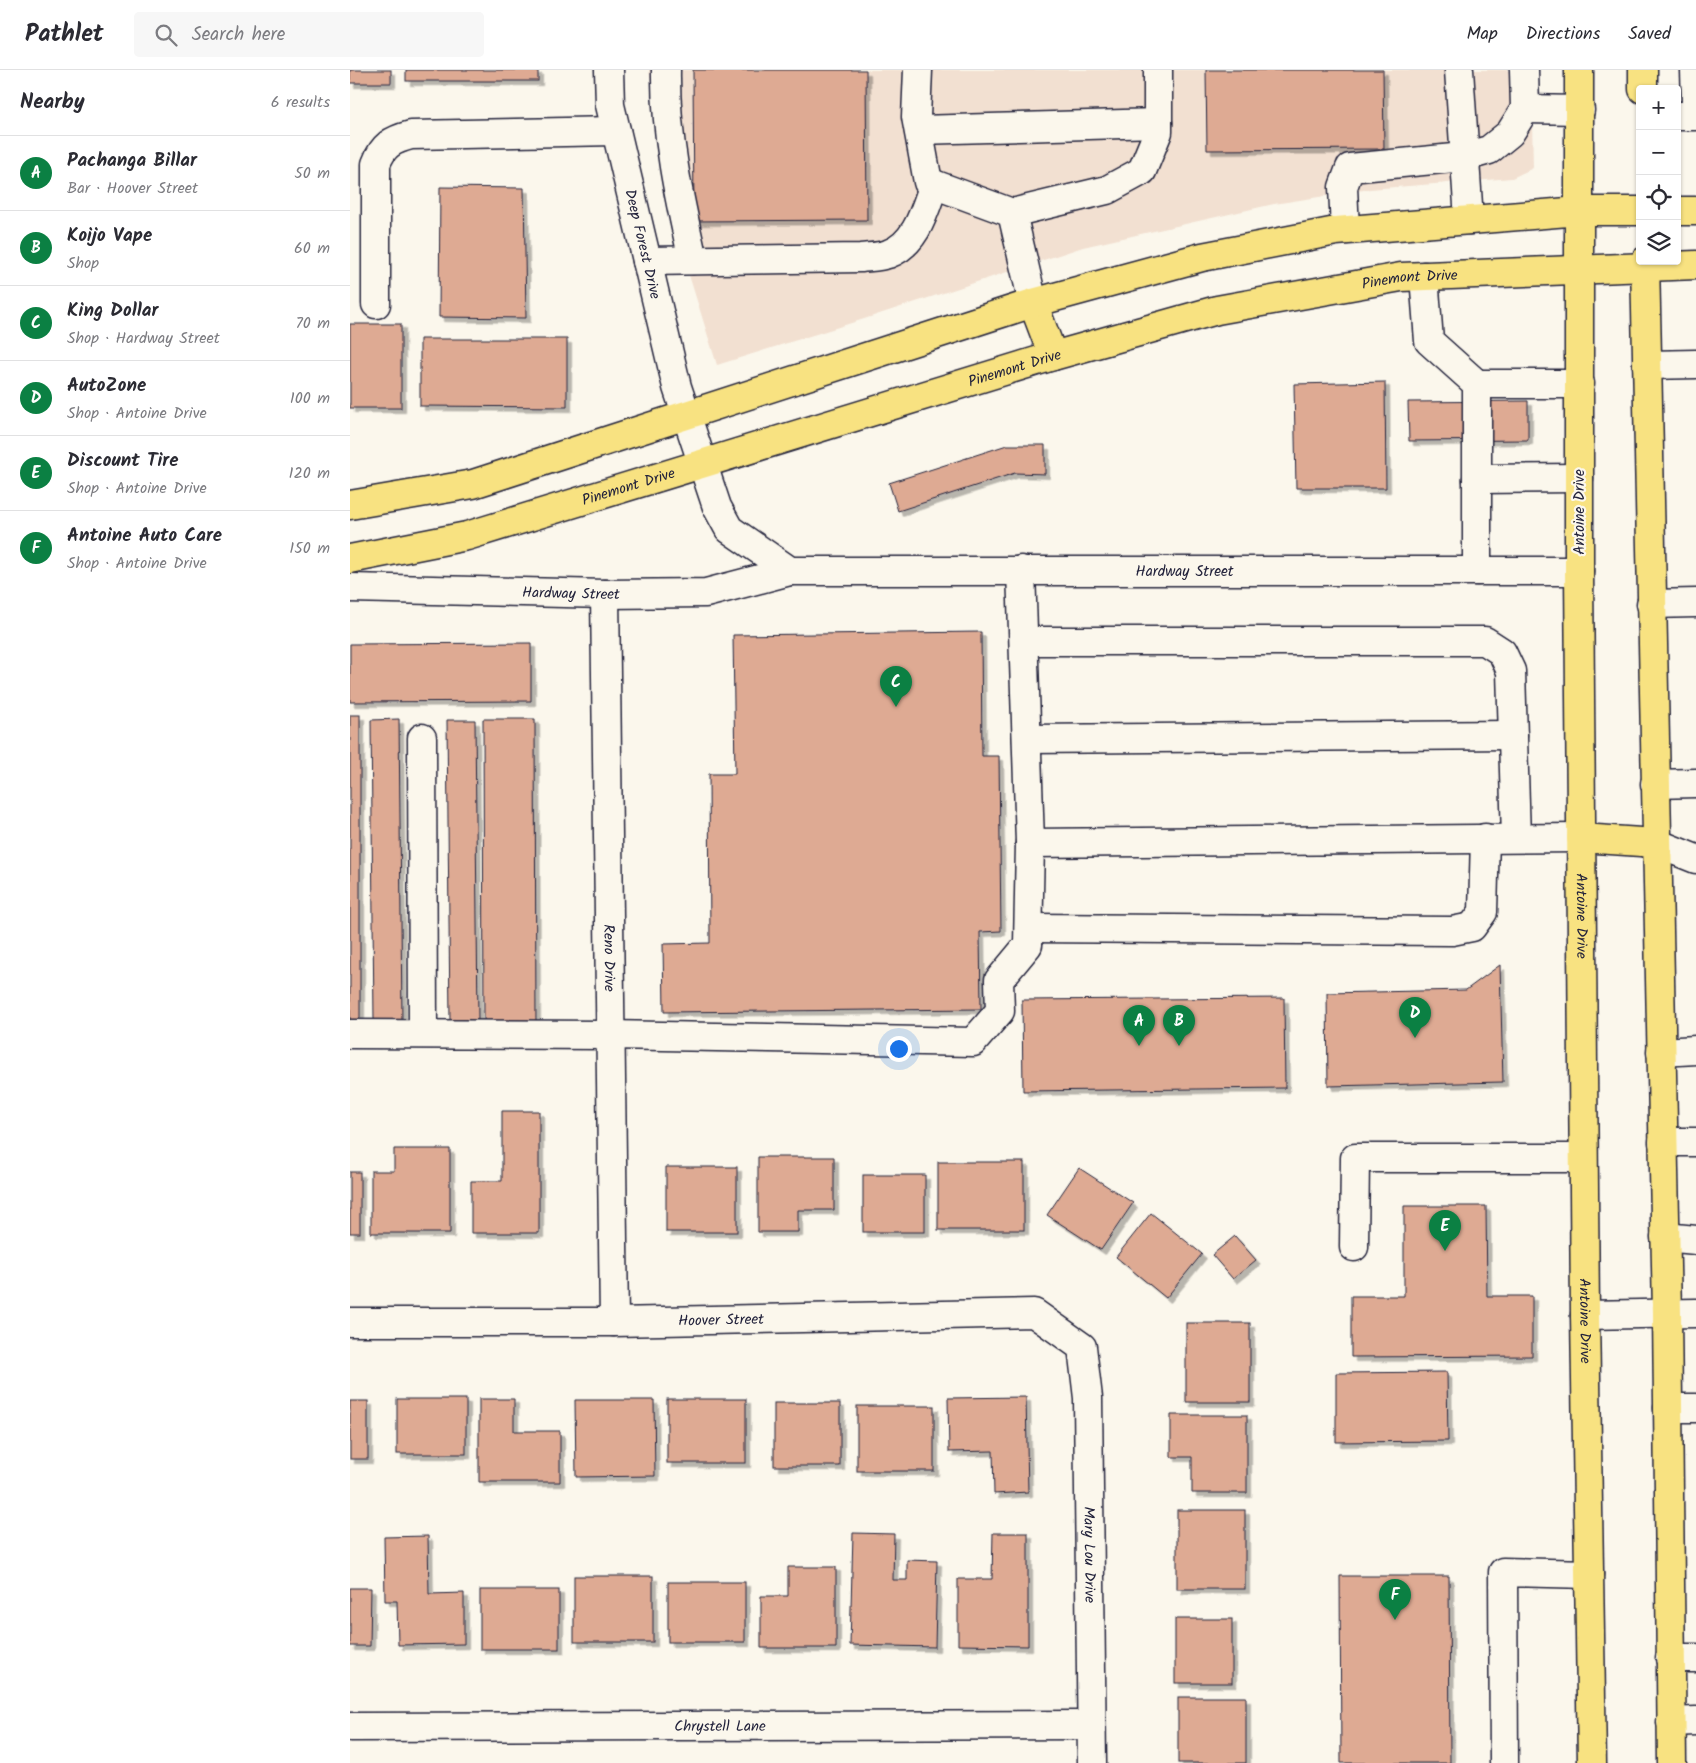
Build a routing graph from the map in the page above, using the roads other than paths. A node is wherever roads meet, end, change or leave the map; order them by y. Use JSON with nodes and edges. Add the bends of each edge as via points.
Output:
{"nodes":[{"id":1,"x":609,"y":70,"type":"edge"},
{"id":2,"x":666,"y":70,"type":"edge"},
{"id":3,"x":918,"y":70,"type":"edge"},
{"id":4,"x":1158,"y":70,"type":"edge"},
{"id":5,"x":1458,"y":70,"type":"edge"},
{"id":6,"x":1524,"y":70,"type":"edge"},
{"id":7,"x":1579,"y":70,"type":"edge"},
{"id":8,"x":1642,"y":70,"type":"edge"},
{"id":9,"x":1695,"y":70,"type":"edge"},
{"id":10,"x":1643,"y":85,"type":"edge"},
{"id":11,"x":1696,"y":103,"type":"edge"},
{"id":12,"x":1525,"y":109,"type":"junction"},
{"id":13,"x":1580,"y":110,"type":"junction"},
{"id":14,"x":1681,"y":116,"type":"edge"},
{"id":15,"x":1696,"y":116,"type":"edge"},
{"id":16,"x":1158,"y":123,"type":"junction"},
{"id":17,"x":919,"y":130,"type":"junction"},
{"id":18,"x":616,"y":131,"type":"junction"},
{"id":19,"x":1464,"y":157,"type":"junction"},
{"id":20,"x":934,"y":184,"type":"junction"},
{"id":21,"x":1580,"y":211,"type":"junction"},
{"id":22,"x":1636,"y":211,"type":"edge"},
{"id":23,"x":1681,"y":211,"type":"edge"},
{"id":24,"x":1696,"y":211,"type":"edge"},
{"id":25,"x":1012,"y":213,"type":"junction"},
{"id":26,"x":1469,"y":220,"type":"junction"},
{"id":27,"x":1345,"y":230,"type":"junction"},
{"id":28,"x":693,"y":260,"type":"junction"},
{"id":29,"x":647,"y":261,"type":"junction"},
{"id":30,"x":1636,"y":265,"type":"edge"},
{"id":31,"x":1645,"y":265,"type":"edge"},
{"id":32,"x":1681,"y":265,"type":"edge"},
{"id":33,"x":1696,"y":265,"type":"edge"},
{"id":34,"x":1580,"y":270,"type":"junction"},
{"id":35,"x":1424,"y":276,"type":"junction"},
{"id":36,"x":1033,"y":303,"type":"junction"},
{"id":37,"x":376,"y":304,"type":"dead end"},
{"id":38,"x":1053,"y":356,"type":"junction"},
{"id":39,"x":1647,"y":364,"type":"junction"},
{"id":40,"x":1696,"y":364,"type":"edge"},
{"id":41,"x":1477,"y":384,"type":"junction"},
{"id":42,"x":1580,"y":384,"type":"junction"},
{"id":43,"x":686,"y":416,"type":"junction"},
{"id":44,"x":702,"y":464,"type":"junction"},
{"id":45,"x":1579,"y":478,"type":"junction"},
{"id":46,"x":1477,"y":480,"type":"junction"},
{"id":47,"x":350,"y":505,"type":"edge"},
{"id":48,"x":350,"y":560,"type":"edge"},
{"id":49,"x":1021,"y":570,"type":"junction"},
{"id":50,"x":1477,"y":571,"type":"junction"},
{"id":51,"x":790,"y":572,"type":"junction"},
{"id":52,"x":1578,"y":572,"type":"junction"},
{"id":53,"x":350,"y":588,"type":"edge"},
{"id":54,"x":605,"y":594,"type":"junction"},
{"id":55,"x":1650,"y":604,"type":"junction"},
{"id":56,"x":1696,"y":604,"type":"edge"},
{"id":57,"x":1024,"y":641,"type":"junction"},
{"id":58,"x":1513,"y":735,"type":"junction"},
{"id":59,"x":422,"y":738,"type":"dead end"},
{"id":60,"x":1027,"y":739,"type":"junction"},
{"id":61,"x":1696,"y":783,"type":"edge"},
{"id":62,"x":1655,"y":784,"type":"junction"},
{"id":63,"x":1485,"y":838,"type":"junction"},
{"id":64,"x":1516,"y":838,"type":"junction"},
{"id":65,"x":1581,"y":838,"type":"junction"},
{"id":66,"x":1030,"y":843,"type":"junction"},
{"id":67,"x":1656,"y":843,"type":"junction"},
{"id":68,"x":1696,"y":859,"type":"edge"},
{"id":69,"x":1028,"y":928,"type":"junction"},
{"id":70,"x":422,"y":1033,"type":"junction"},
{"id":71,"x":350,"y":1034,"type":"edge"},
{"id":72,"x":609,"y":1035,"type":"junction"},
{"id":73,"x":1696,"y":1050,"type":"edge"},
{"id":74,"x":1661,"y":1052,"type":"junction"},
{"id":75,"x":1663,"y":1142,"type":"junction"},
{"id":76,"x":1696,"y":1142,"type":"edge"},
{"id":77,"x":1583,"y":1158,"type":"junction"},
{"id":78,"x":1665,"y":1237,"type":"junction"},
{"id":79,"x":1696,"y":1240,"type":"edge"},
{"id":80,"x":1354,"y":1247,"type":"dead end"},
{"id":81,"x":1667,"y":1313,"type":"junction"},
{"id":82,"x":1696,"y":1313,"type":"edge"},
{"id":83,"x":1585,"y":1314,"type":"junction"},
{"id":84,"x":350,"y":1322,"type":"edge"},
{"id":85,"x":614,"y":1322,"type":"junction"},
{"id":86,"x":1082,"y":1347,"type":"joint"},
{"id":87,"x":1668,"y":1408,"type":"junction"},
{"id":88,"x":1696,"y":1408,"type":"edge"},
{"id":89,"x":1589,"y":1574,"type":"junction"},
{"id":90,"x":1683,"y":1658,"type":"edge"},
{"id":91,"x":1684,"y":1722,"type":"edge"},
{"id":92,"x":1091,"y":1725,"type":"junction"},
{"id":93,"x":350,"y":1728,"type":"edge"},
{"id":94,"x":1092,"y":1763,"type":"edge"},
{"id":95,"x":1504,"y":1763,"type":"edge"},
{"id":96,"x":1592,"y":1763,"type":"edge"},
{"id":97,"x":1672,"y":1763,"type":"edge"}],
"edges":[{"from":1,"to":18,"type":"street","name":"Deep Forest Drive","via":[[610,105]]},
{"from":2,"to":28,"type":"street","via":[[676,186]]},
{"from":3,"to":17,"type":"street","via":[[916,117]]},
{"from":4,"to":16,"type":"street"},
{"from":5,"to":19,"type":"street"},
{"from":6,"to":12,"type":"street"},
{"from":7,"to":13,"type":"main road","name":"Antoine Drive"},
{"from":8,"to":10,"type":"main road"},
{"from":9,"to":11,"type":"street"},
{"from":12,"to":13,"type":"street"},
{"from":12,"to":19,"type":"street","via":[[1510,133],[1489,150]]},
{"from":13,"to":21,"type":"main road","name":"Antoine Drive"},
{"from":14,"to":15,"type":"street"},
{"from":16,"to":17,"type":"street"},
{"from":16,"to":25,"type":"street","via":[[1158,132],[1142,171],[1107,190]]},
{"from":17,"to":20,"type":"street","via":[[928,182]]},
{"from":18,"to":29,"type":"street","name":"Deep Forest Drive"},
{"from":18,"to":37,"type":"street","via":[[411,135],[393,140],[381,150],[376,164]]},
{"from":19,"to":26,"type":"street"},
{"from":19,"to":27,"type":"street","via":[[1350,168],[1343,187]]},
{"from":20,"to":25,"type":"street"},
{"from":20,"to":28,"type":"street","via":[[922,221],[904,245],[888,254],[861,258]]},
{"from":21,"to":22,"type":"main road"},
{"from":21,"to":26,"type":"main road"},
{"from":21,"to":34,"type":"main road","name":"Antoine Drive"},
{"from":23,"to":24,"type":"main road"},
{"from":25,"to":36,"type":"street"},
{"from":26,"to":27,"type":"main road"},
{"from":27,"to":36,"type":"main road","via":[[1202,257]]},
{"from":28,"to":29,"type":"street"},
{"from":29,"to":43,"type":"street","name":"Deep Forest Drive"},
{"from":30,"to":34,"type":"main road","name":"Pinemont Drive"},
{"from":31,"to":39,"type":"main road"},
{"from":32,"to":33,"type":"main road","name":"Pinemont Drive"},
{"from":34,"to":35,"type":"main road","name":"Pinemont Drive"},
{"from":34,"to":42,"type":"main road","name":"Antoine Drive"},
{"from":35,"to":38,"type":"main road","name":"Pinemont Drive","via":[[1401,277],[1217,310]]},
{"from":35,"to":41,"type":"street","via":[[1429,340]]},
{"from":36,"to":38,"type":"main road"},
{"from":36,"to":43,"type":"main road"},
{"from":38,"to":44,"type":"main road","name":"Pinemont Drive"},
{"from":39,"to":40,"type":"street"},
{"from":39,"to":55,"type":"main road"},
{"from":41,"to":42,"type":"street"},
{"from":41,"to":46,"type":"street"},
{"from":42,"to":45,"type":"main road","name":"Antoine Drive"},
{"from":43,"to":44,"type":"street"},
{"from":43,"to":47,"type":"main road","via":[[473,484]]},
{"from":44,"to":48,"type":"main road","name":"Pinemont Drive","via":[[467,536]]},
{"from":44,"to":51,"type":"street","via":[[717,507],[729,528]]},
{"from":45,"to":46,"type":"street"},
{"from":45,"to":52,"type":"main road","name":"Antoine Drive"},
{"from":46,"to":50,"type":"street"},
{"from":49,"to":50,"type":"street","name":"Hardway Street"},
{"from":49,"to":51,"type":"street","name":"Hardway Street"},
{"from":49,"to":57,"type":"street"},
{"from":50,"to":52,"type":"street","name":"Hardway Street"},
{"from":51,"to":54,"type":"street","name":"Hardway Street","via":[[706,593]]},
{"from":52,"to":65,"type":"main road","name":"Antoine Drive"},
{"from":53,"to":54,"type":"street","name":"Hardway Street"},
{"from":54,"to":72,"type":"street","name":"Reno Drive"},
{"from":55,"to":56,"type":"street"},
{"from":55,"to":62,"type":"main road"},
{"from":57,"to":58,"type":"street","via":[[1485,641],[1502,652],[1511,671]]},
{"from":57,"to":60,"type":"street"},
{"from":58,"to":60,"type":"street"},
{"from":58,"to":64,"type":"street"},
{"from":59,"to":70,"type":"street"},
{"from":60,"to":66,"type":"street"},
{"from":61,"to":62,"type":"street"},
{"from":62,"to":67,"type":"main road"},
{"from":63,"to":64,"type":"street"},
{"from":63,"to":66,"type":"street"},
{"from":63,"to":69,"type":"street","via":[[1483,912],[1472,927],[1452,931]]},
{"from":64,"to":65,"type":"street"},
{"from":65,"to":67,"type":"main road"},
{"from":65,"to":77,"type":"main road","name":"Antoine Drive"},
{"from":66,"to":69,"type":"street"},
{"from":67,"to":68,"type":"street"},
{"from":67,"to":74,"type":"main road"},
{"from":69,"to":72,"type":"street","via":[[1028,945],[999,980],[1000,1010],[973,1042]]},
{"from":70,"to":71,"type":"street"},
{"from":70,"to":72,"type":"street"},
{"from":72,"to":85,"type":"street","name":"Reno Drive"},
{"from":73,"to":74,"type":"street"},
{"from":74,"to":75,"type":"main road"},
{"from":75,"to":76,"type":"street"},
{"from":75,"to":78,"type":"main road"},
{"from":77,"to":80,"type":"street","via":[[1355,1158]]},
{"from":77,"to":83,"type":"main road","name":"Antoine Drive"},
{"from":78,"to":79,"type":"street"},
{"from":78,"to":81,"type":"main road"},
{"from":81,"to":82,"type":"street"},
{"from":81,"to":83,"type":"street"},
{"from":81,"to":87,"type":"main road"},
{"from":83,"to":89,"type":"main road","name":"Antoine Drive"},
{"from":84,"to":85,"type":"street","name":"Hoover Street"},
{"from":85,"to":86,"type":"street","name":"Hoover Street","via":[[1034,1313]]},
{"from":86,"to":92,"type":"street","name":"Mary Lou Drive","via":[[1088,1398]]},
{"from":87,"to":88,"type":"street"},
{"from":87,"to":90,"type":"main road"},
{"from":89,"to":95,"type":"street","via":[[1503,1572]]},
{"from":89,"to":96,"type":"main road","name":"Antoine Drive"},
{"from":90,"to":91,"type":"main road"},
{"from":91,"to":97,"type":"main road"},
{"from":92,"to":93,"type":"street","name":"Chrystell Lane"},
{"from":92,"to":94,"type":"street","name":"Mary Lou Drive"}]}
